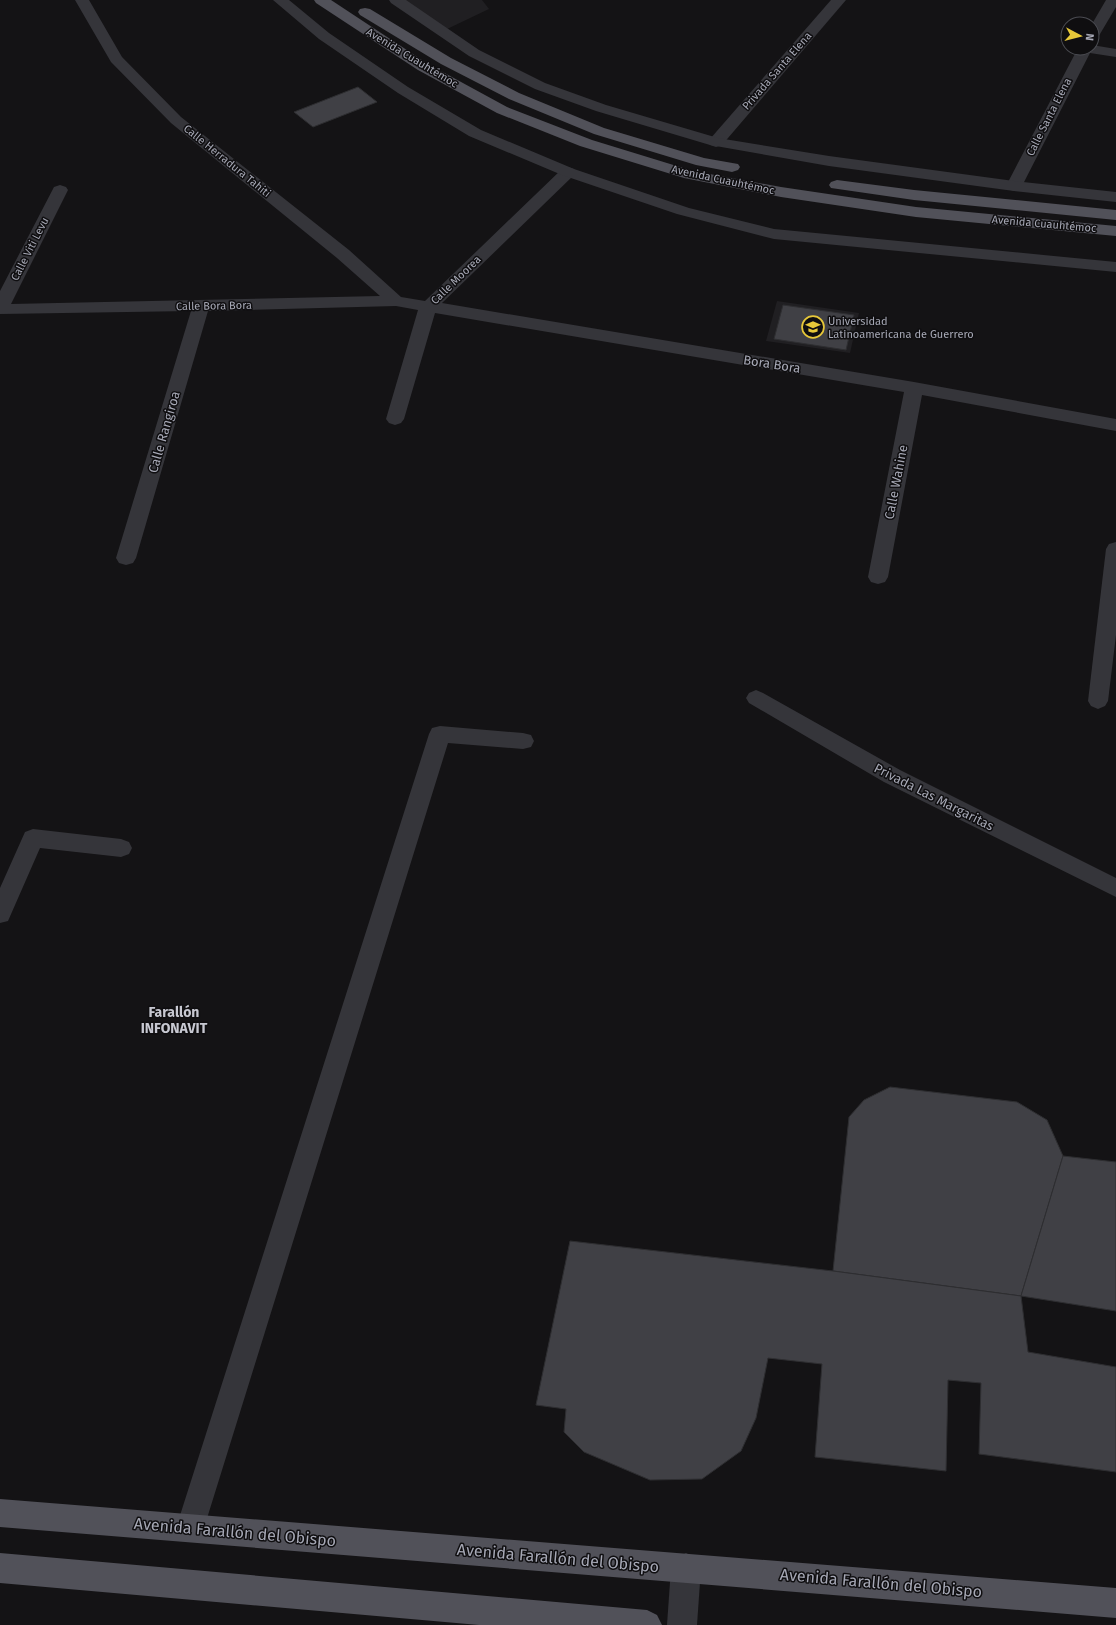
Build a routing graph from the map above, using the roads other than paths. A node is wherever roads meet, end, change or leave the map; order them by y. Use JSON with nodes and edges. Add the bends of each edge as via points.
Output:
{"nodes":[{"id":1,"x":82,"y":0,"type":"edge"},
{"id":2,"x":280,"y":0,"type":"edge"},
{"id":3,"x":321,"y":0,"type":"edge"},
{"id":4,"x":345,"y":0,"type":"edge"},
{"id":5,"x":396,"y":0,"type":"edge"},
{"id":6,"x":839,"y":0,"type":"edge"},
{"id":7,"x":1113,"y":0,"type":"edge"},
{"id":8,"x":1100,"y":22,"type":"edge"},
{"id":9,"x":1100,"y":51,"type":"edge"},
{"id":10,"x":1116,"y":54,"type":"edge"},
{"id":11,"x":1081,"y":56,"type":"edge"},
{"id":12,"x":716,"y":142,"type":"junction"},
{"id":13,"x":747,"y":170,"type":"dead end"},
{"id":14,"x":568,"y":172,"type":"junction"},
{"id":15,"x":823,"y":183,"type":"dead end"},
{"id":16,"x":1014,"y":186,"type":"junction"},
{"id":17,"x":60,"y":190,"type":"dead end"},
{"id":18,"x":1116,"y":197,"type":"edge"},
{"id":19,"x":1116,"y":215,"type":"edge"},
{"id":20,"x":1116,"y":231,"type":"edge"},
{"id":21,"x":1116,"y":267,"type":"edge"},
{"id":22,"x":396,"y":301,"type":"junction"},
{"id":23,"x":201,"y":306,"type":"junction"},
{"id":24,"x":428,"y":307,"type":"junction"},
{"id":25,"x":0,"y":308,"type":"edge"},
{"id":26,"x":914,"y":388,"type":"junction"},
{"id":27,"x":395,"y":419,"type":"dead end"},
{"id":28,"x":1116,"y":425,"type":"edge"},
{"id":29,"x":1116,"y":549,"type":"edge"},
{"id":30,"x":126,"y":558,"type":"dead end"},
{"id":31,"x":878,"y":577,"type":"dead end"},
{"id":32,"x":756,"y":698,"type":"dead end"},
{"id":33,"x":1098,"y":701,"type":"dead end"},
{"id":34,"x":523,"y":740,"type":"dead end"},
{"id":35,"x":121,"y":848,"type":"dead end"},
{"id":36,"x":1116,"y":888,"type":"edge"},
{"id":37,"x":0,"y":914,"type":"edge"},
{"id":38,"x":0,"y":1513,"type":"edge"},
{"id":39,"x":190,"y":1528,"type":"junction"},
{"id":40,"x":0,"y":1568,"type":"edge"},
{"id":41,"x":686,"y":1568,"type":"junction"},
{"id":42,"x":1116,"y":1603,"type":"edge"},
{"id":43,"x":647,"y":1625,"type":"edge"},
{"id":44,"x":682,"y":1625,"type":"edge"}],
"edges":[{"from":1,"to":22,"type":"street","name":"Calle Herradura Tahiti","via":[[116,59],[176,120],[343,254]]},
{"from":2,"to":14,"type":"street","via":[[324,36],[403,90],[475,133]]},
{"from":3,"to":20,"type":"main road","name":"Avenida Cuauhtémoc","via":[[423,67],[502,110],[586,143],[690,175],[781,192],[916,212]]},
{"from":4,"to":13,"type":"main road","name":"Avenida Cuauhtémoc","via":[[446,61],[514,96],[599,131],[702,162]]},
{"from":5,"to":12,"type":"street","via":[[474,53],[540,86],[601,108]]},
{"from":6,"to":12,"type":"street","name":"Privada Santa Elena"},
{"from":7,"to":8,"type":"street"},
{"from":9,"to":10,"type":"street","name":"Calle Santa Elena"},
{"from":11,"to":16,"type":"street","name":"Calle Santa Elena"},
{"from":12,"to":16,"type":"street","via":[[829,161]]},
{"from":14,"to":21,"type":"street","via":[[683,210],[774,234]]},
{"from":14,"to":24,"type":"street","name":"Calle Moorea"},
{"from":15,"to":19,"type":"main road","name":"Avenida Cuauhtémoc","via":[[914,195]]},
{"from":16,"to":18,"type":"street"},
{"from":17,"to":25,"type":"street","name":"Calle Viti Levu"},
{"from":22,"to":23,"type":"street","name":"Calle Bora Bora"},
{"from":22,"to":24,"type":"street","name":"Calle Bora Bora"},
{"from":23,"to":25,"type":"street","name":"Calle Bora Bora"},
{"from":23,"to":30,"type":"street","name":"Calle Rangiroa"},
{"from":24,"to":26,"type":"street","name":"Bora Bora"},
{"from":24,"to":27,"type":"street","name":"Calle Moorea"},
{"from":26,"to":28,"type":"street","name":"Bora Bora"},
{"from":26,"to":31,"type":"street","name":"Calle Wahine"},
{"from":29,"to":33,"type":"street"},
{"from":32,"to":36,"type":"street","name":"Privada Las Margaritas","via":[[892,776]]},
{"from":34,"to":39,"type":"street","via":[[440,734]]},
{"from":35,"to":37,"type":"street","via":[[33,838]]},
{"from":38,"to":39,"type":"main road","name":"Avenida Farallón del Obispo"},
{"from":39,"to":41,"type":"main road","name":"Avenida Farallón del Obispo"},
{"from":40,"to":43,"type":"main road"},
{"from":41,"to":42,"type":"main road","name":"Avenida Farallón del Obispo"},
{"from":41,"to":44,"type":"street"}]}
